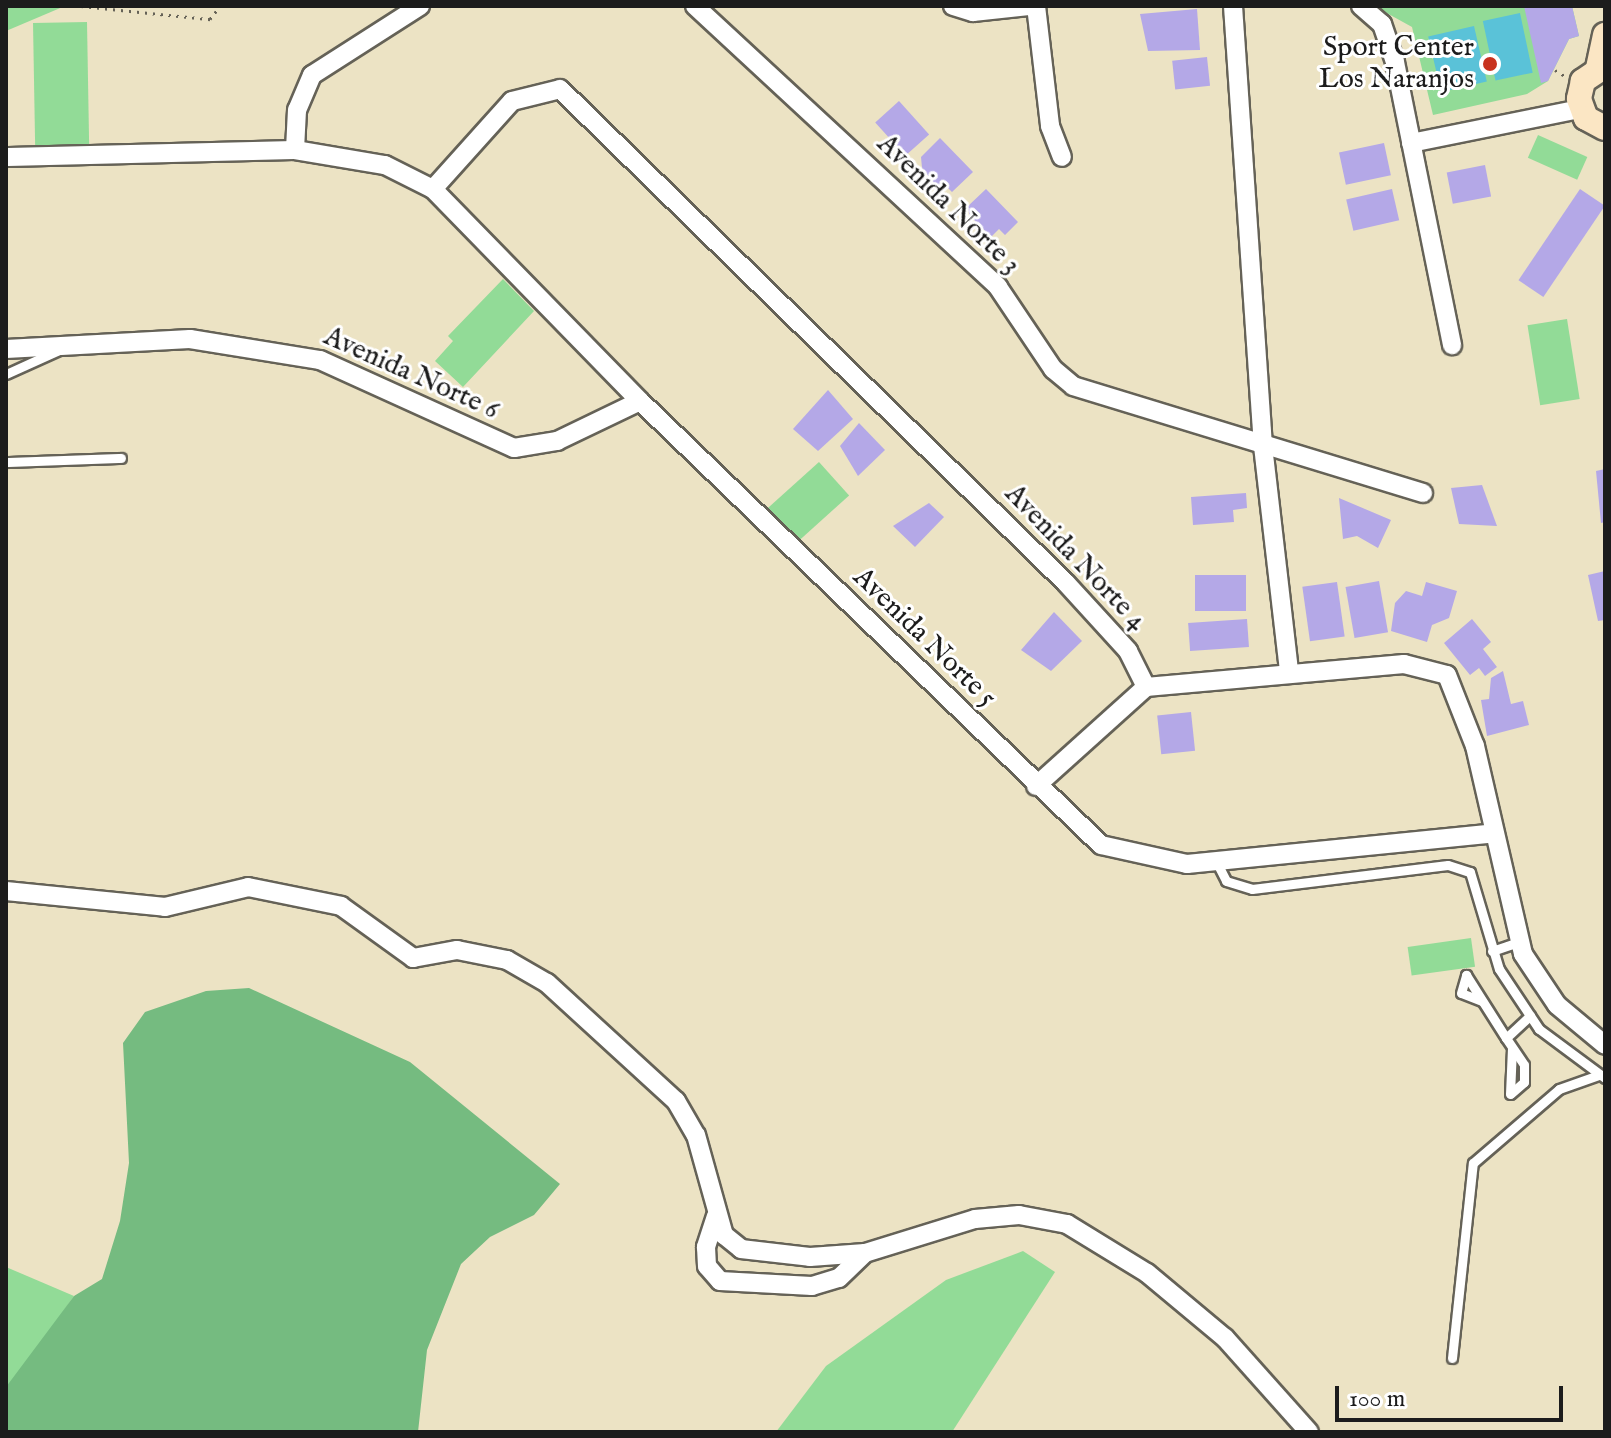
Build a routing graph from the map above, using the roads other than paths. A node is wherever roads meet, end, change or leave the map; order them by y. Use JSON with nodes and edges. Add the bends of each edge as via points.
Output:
{"nodes":[{"id":1,"x":420,"y":6,"type":"edge"},
{"id":2,"x":695,"y":6,"type":"edge"},
{"id":3,"x":953,"y":6,"type":"edge"},
{"id":4,"x":1029,"y":6,"type":"edge"},
{"id":5,"x":1036,"y":6,"type":"edge"},
{"id":6,"x":1233,"y":6,"type":"edge"},
{"id":7,"x":1361,"y":6,"type":"edge"},
{"id":8,"x":1605,"y":35,"type":"edge"},
{"id":9,"x":1602,"y":67,"type":"edge"},
{"id":10,"x":1580,"y":109,"type":"junction"},
{"id":11,"x":1605,"y":128,"type":"edge"},
{"id":12,"x":1411,"y":143,"type":"junction"},
{"id":13,"x":295,"y":150,"type":"junction"},
{"id":14,"x":6,"y":157,"type":"edge"},
{"id":15,"x":1062,"y":157,"type":"dead end"},
{"id":16,"x":433,"y":189,"type":"junction"},
{"id":17,"x":71,"y":345,"type":"junction"},
{"id":18,"x":1452,"y":345,"type":"dead end"},
{"id":19,"x":6,"y":349,"type":"edge"},
{"id":20,"x":6,"y":374,"type":"edge"},
{"id":21,"x":640,"y":401,"type":"junction"},
{"id":22,"x":1263,"y":446,"type":"junction"},
{"id":23,"x":121,"y":458,"type":"dead end"},
{"id":24,"x":6,"y":462,"type":"edge"},
{"id":25,"x":1423,"y":493,"type":"dead end"},
{"id":26,"x":1289,"y":672,"type":"junction"},
{"id":27,"x":1146,"y":687,"type":"junction"},
{"id":28,"x":1036,"y":786,"type":"junction"},
{"id":29,"x":1490,"y":834,"type":"junction"},
{"id":30,"x":1217,"y":863,"type":"junction"},
{"id":31,"x":6,"y":891,"type":"edge"},
{"id":32,"x":1518,"y":942,"type":"junction"},
{"id":33,"x":1492,"y":951,"type":"junction"},
{"id":34,"x":1482,"y":1001,"type":"dead end"},
{"id":35,"x":1530,"y":1016,"type":"junction"},
{"id":36,"x":1506,"y":1038,"type":"junction"},
{"id":37,"x":1605,"y":1045,"type":"edge"},
{"id":38,"x":1512,"y":1048,"type":"dead end"},
{"id":39,"x":1602,"y":1077,"type":"edge"},
{"id":40,"x":716,"y":1216,"type":"junction"},
{"id":41,"x":865,"y":1253,"type":"junction"},
{"id":42,"x":1452,"y":1358,"type":"dead end"},
{"id":43,"x":1309,"y":1432,"type":"edge"}],
"edges":[{"from":1,"to":13,"type":"street","via":[[312,75],[297,110]]},
{"from":2,"to":22,"type":"street","name":"Avenida Norte 3","via":[[998,287],[1053,369],[1073,386]]},
{"from":3,"to":4,"type":"street","via":[[973,12]]},
{"from":5,"to":15,"type":"street","via":[[1050,126]]},
{"from":6,"to":22,"type":"street"},
{"from":7,"to":12,"type":"street","via":[[1387,34]]},
{"from":8,"to":9,"type":"main road"},
{"from":9,"to":10,"type":"main road","via":[[1583,81]]},
{"from":10,"to":11,"type":"main road"},
{"from":10,"to":12,"type":"street"},
{"from":12,"to":18,"type":"street"},
{"from":13,"to":14,"type":"street"},
{"from":13,"to":16,"type":"street","via":[[385,165]]},
{"from":16,"to":21,"type":"street","name":"Avenida Norte 5"},
{"from":16,"to":27,"type":"street","name":"Avenida Norte 4","via":[[512,101],[545,88],[568,94],[1066,583],[1128,651]]},
{"from":17,"to":19,"type":"street","name":"Avenida Norte 6"},
{"from":17,"to":20,"type":"lane"},
{"from":17,"to":21,"type":"street","name":"Avenida Norte 6","via":[[190,339],[320,360],[514,448],[557,441]]},
{"from":21,"to":28,"type":"street","name":"Avenida Norte 5"},
{"from":22,"to":25,"type":"street","name":"Avenida Norte 3"},
{"from":22,"to":26,"type":"street"},
{"from":23,"to":24,"type":"lane"},
{"from":26,"to":27,"type":"street"},
{"from":26,"to":29,"type":"street","via":[[1418,663],[1447,675],[1475,746]]},
{"from":27,"to":28,"type":"street"},
{"from":28,"to":30,"type":"street","name":"Avenida Norte 5","via":[[1101,845],[1148,861]]},
{"from":29,"to":30,"type":"street","name":"Avenida Norte 5"},
{"from":29,"to":32,"type":"street"},
{"from":30,"to":33,"type":"lane","via":[[1226,881],[1252,889],[1459,867],[1477,882]]},
{"from":31,"to":40,"type":"street","via":[[165,907],[248,887],[341,906],[413,958],[457,950],[527,969],[676,1101],[696,1135]]},
{"from":32,"to":33,"type":"lane"},
{"from":32,"to":37,"type":"street","via":[[1557,1005]]},
{"from":33,"to":35,"type":"lane"},
{"from":34,"to":36,"type":"lane"},
{"from":35,"to":36,"type":"lane"},
{"from":35,"to":39,"type":"lane"},
{"from":36,"to":38,"type":"lane"},
{"from":39,"to":42,"type":"lane","via":[[1559,1089],[1473,1163]]},
{"from":40,"to":41,"type":"street","via":[[724,1235],[741,1249],[776,1258]]},
{"from":40,"to":41,"type":"street","via":[[706,1247],[707,1266],[720,1281],[812,1286],[839,1278]]},
{"from":41,"to":43,"type":"street","via":[[975,1219],[1019,1215],[1067,1224],[1147,1273],[1225,1338]]}]}
